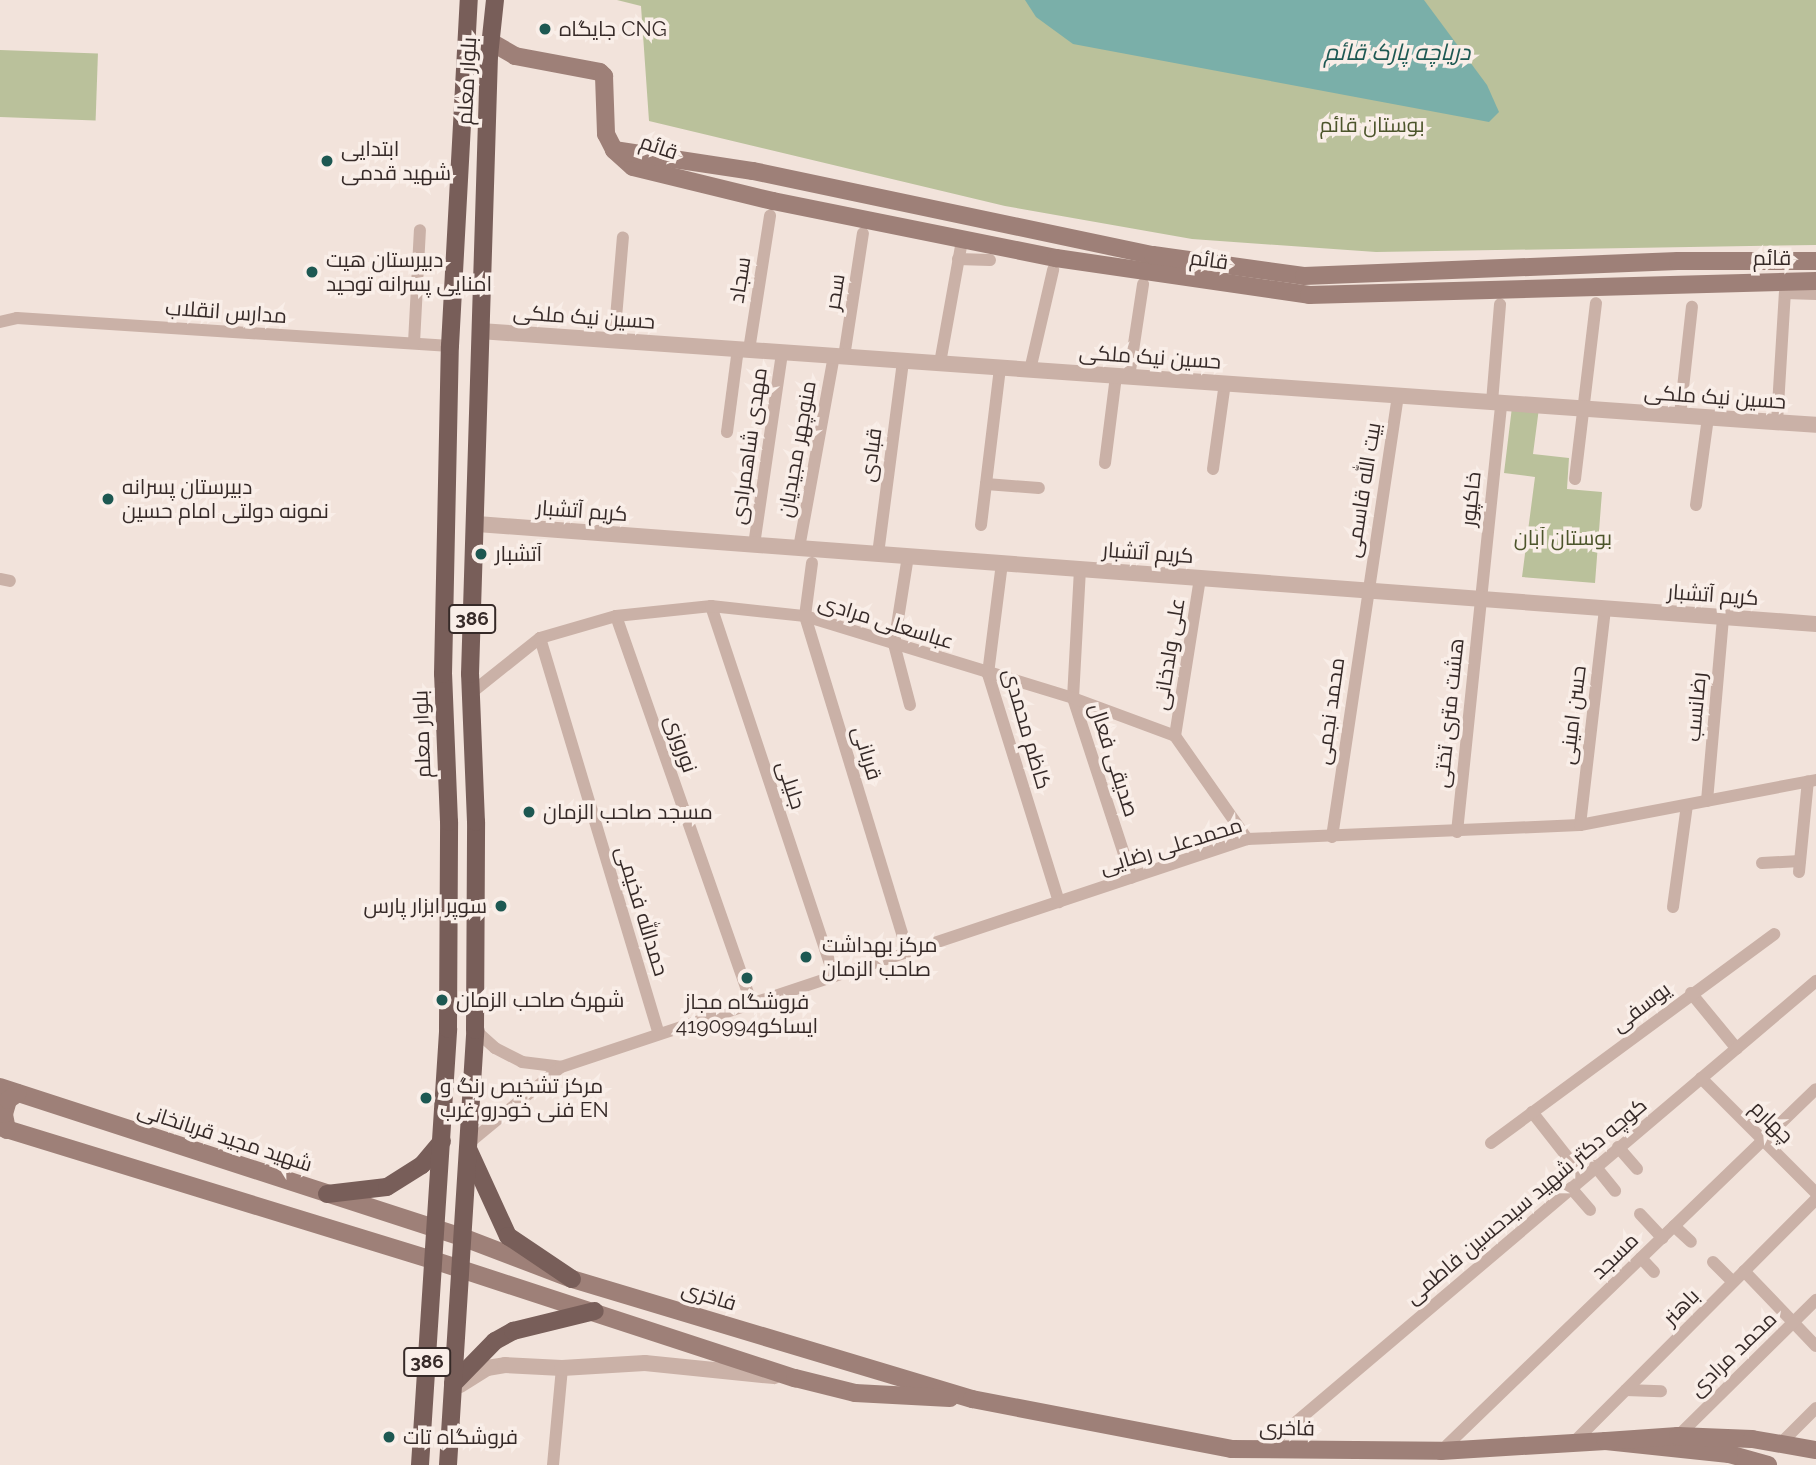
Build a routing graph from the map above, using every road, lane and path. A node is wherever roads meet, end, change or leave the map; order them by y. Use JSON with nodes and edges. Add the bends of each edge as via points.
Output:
{"nodes":[{"id":1,"x":469,"y":0,"type":"edge"},
{"id":2,"x":495,"y":0,"type":"edge"},
{"id":3,"x":491,"y":42,"type":"junction"},
{"id":4,"x":614,"y":150,"type":"junction"},
{"id":5,"x":770,"y":216,"type":"dead end"},
{"id":6,"x":420,"y":230,"type":"dead end"},
{"id":7,"x":863,"y":233,"type":"dead end"},
{"id":8,"x":623,"y":237,"type":"dead end"},
{"id":9,"x":990,"y":260,"type":"dead end"},
{"id":10,"x":1816,"y":261,"type":"edge"},
{"id":11,"x":1054,"y":270,"type":"dead end"},
{"id":12,"x":1816,"y":281,"type":"edge"},
{"id":13,"x":1143,"y":285,"type":"dead end"},
{"id":14,"x":1816,"y":294,"type":"edge"},
{"id":15,"x":1596,"y":303,"type":"dead end"},
{"id":16,"x":1500,"y":304,"type":"dead end"},
{"id":17,"x":1692,"y":307,"type":"dead end"},
{"id":18,"x":0,"y":322,"type":"edge"},
{"id":19,"x":481,"y":331,"type":"junction"},
{"id":20,"x":614,"y":341,"type":"junction"},
{"id":21,"x":414,"y":343,"type":"junction"},
{"id":22,"x":450,"y":346,"type":"junction"},
{"id":23,"x":743,"y":350,"type":"junction"},
{"id":24,"x":782,"y":352,"type":"junction"},
{"id":25,"x":839,"y":356,"type":"junction"},
{"id":26,"x":903,"y":361,"type":"junction"},
{"id":27,"x":940,"y":363,"type":"junction"},
{"id":28,"x":1000,"y":367,"type":"junction"},
{"id":29,"x":1030,"y":370,"type":"junction"},
{"id":30,"x":1123,"y":376,"type":"junction"},
{"id":31,"x":1225,"y":383,"type":"junction"},
{"id":32,"x":1398,"y":395,"type":"junction"},
{"id":33,"x":1496,"y":402,"type":"junction"},
{"id":34,"x":1587,"y":409,"type":"junction"},
{"id":35,"x":1680,"y":415,"type":"junction"},
{"id":36,"x":1708,"y":417,"type":"junction"},
{"id":37,"x":1777,"y":422,"type":"junction"},
{"id":38,"x":1816,"y":425,"type":"edge"},
{"id":39,"x":727,"y":432,"type":"dead end"},
{"id":40,"x":1105,"y":463,"type":"dead end"},
{"id":41,"x":1213,"y":469,"type":"dead end"},
{"id":42,"x":1574,"y":479,"type":"dead end"},
{"id":43,"x":986,"y":484,"type":"junction"},
{"id":44,"x":1039,"y":488,"type":"dead end"},
{"id":45,"x":1696,"y":505,"type":"dead end"},
{"id":46,"x":477,"y":524,"type":"junction"},
{"id":47,"x":981,"y":526,"type":"dead end"},
{"id":48,"x":754,"y":545,"type":"junction"},
{"id":49,"x":799,"y":548,"type":"junction"},
{"id":50,"x":878,"y":554,"type":"junction"},
{"id":51,"x":908,"y":556,"type":"junction"},
{"id":52,"x":811,"y":563,"type":"dead end"},
{"id":53,"x":1002,"y":563,"type":"junction"},
{"id":54,"x":1080,"y":569,"type":"junction"},
{"id":55,"x":1200,"y":578,"type":"junction"},
{"id":56,"x":1366,"y":590,"type":"junction"},
{"id":57,"x":1480,"y":599,"type":"junction"},
{"id":58,"x":711,"y":606,"type":"junction"},
{"id":59,"x":1605,"y":608,"type":"junction"},
{"id":60,"x":616,"y":616,"type":"junction"},
{"id":61,"x":805,"y":616,"type":"junction"},
{"id":62,"x":1723,"y":617,"type":"junction"},
{"id":63,"x":1816,"y":624,"type":"edge"},
{"id":64,"x":540,"y":638,"type":"junction"},
{"id":65,"x":894,"y":644,"type":"junction"},
{"id":66,"x":988,"y":674,"type":"junction"},
{"id":67,"x":471,"y":693,"type":"junction"},
{"id":68,"x":1073,"y":698,"type":"junction"},
{"id":69,"x":910,"y":705,"type":"dead end"},
{"id":70,"x":1175,"y":736,"type":"junction"},
{"id":71,"x":1812,"y":781,"type":"edge"},
{"id":72,"x":1707,"y":801,"type":"junction"},
{"id":73,"x":1687,"y":805,"type":"junction"},
{"id":74,"x":1580,"y":825,"type":"junction"},
{"id":75,"x":1457,"y":831,"type":"junction"},
{"id":76,"x":1332,"y":838,"type":"junction"},
{"id":77,"x":1247,"y":839,"type":"junction"},
{"id":78,"x":1762,"y":863,"type":"dead end"},
{"id":79,"x":1132,"y":878,"type":"junction"},
{"id":80,"x":1059,"y":902,"type":"junction"},
{"id":81,"x":1673,"y":907,"type":"dead end"},
{"id":82,"x":1774,"y":934,"type":"dead end"},
{"id":83,"x":908,"y":952,"type":"junction"},
{"id":84,"x":834,"y":976,"type":"junction"},
{"id":85,"x":1816,"y":981,"type":"edge"},
{"id":86,"x":1692,"y":993,"type":"junction"},
{"id":87,"x":752,"y":1004,"type":"junction"},
{"id":88,"x":475,"y":1030,"type":"junction"},
{"id":89,"x":659,"y":1034,"type":"junction"},
{"id":90,"x":1737,"y":1049,"type":"junction"},
{"id":91,"x":561,"y":1067,"type":"junction"},
{"id":92,"x":1701,"y":1078,"type":"junction"},
{"id":93,"x":0,"y":1087,"type":"edge"},
{"id":94,"x":1816,"y":1089,"type":"edge"},
{"id":95,"x":18,"y":1093,"type":"junction"},
{"id":96,"x":1532,"y":1112,"type":"junction"},
{"id":97,"x":4,"y":1128,"type":"edge"},
{"id":98,"x":1762,"y":1140,"type":"junction"},
{"id":99,"x":442,"y":1141,"type":"junction"},
{"id":100,"x":1491,"y":1143,"type":"dead end"},
{"id":101,"x":469,"y":1147,"type":"junction"},
{"id":102,"x":1618,"y":1147,"type":"junction"},
{"id":103,"x":1595,"y":1166,"type":"junction"},
{"id":104,"x":1637,"y":1169,"type":"dead end"},
{"id":105,"x":1583,"y":1178,"type":"junction"},
{"id":106,"x":1571,"y":1188,"type":"junction"},
{"id":107,"x":1615,"y":1191,"type":"dead end"},
{"id":108,"x":1816,"y":1193,"type":"edge"},
{"id":109,"x":327,"y":1194,"type":"junction"},
{"id":110,"x":1816,"y":1199,"type":"edge"},
{"id":111,"x":1590,"y":1210,"type":"dead end"},
{"id":112,"x":1640,"y":1214,"type":"dead end"},
{"id":113,"x":1674,"y":1226,"type":"junction"},
{"id":114,"x":436,"y":1228,"type":"junction"},
{"id":115,"x":463,"y":1237,"type":"junction"},
{"id":116,"x":1662,"y":1238,"type":"junction"},
{"id":117,"x":1691,"y":1242,"type":"dead end"},
{"id":118,"x":1641,"y":1258,"type":"junction"},
{"id":119,"x":433,"y":1259,"type":"junction"},
{"id":120,"x":1713,"y":1262,"type":"dead end"},
{"id":121,"x":460,"y":1269,"type":"junction"},
{"id":122,"x":1744,"y":1271,"type":"junction"},
{"id":123,"x":1654,"y":1272,"type":"dead end"},
{"id":124,"x":572,"y":1279,"type":"junction"},
{"id":125,"x":1733,"y":1282,"type":"junction"},
{"id":126,"x":1816,"y":1300,"type":"edge"},
{"id":127,"x":595,"y":1311,"type":"junction"},
{"id":128,"x":1793,"y":1323,"type":"junction"},
{"id":129,"x":1816,"y":1346,"type":"edge"},
{"id":130,"x":562,"y":1368,"type":"junction"},
{"id":131,"x":795,"y":1378,"type":"junction"},
{"id":132,"x":452,"y":1387,"type":"junction"},
{"id":133,"x":1626,"y":1390,"type":"junction"},
{"id":134,"x":1661,"y":1391,"type":"dead end"},
{"id":135,"x":972,"y":1399,"type":"junction"},
{"id":136,"x":1816,"y":1408,"type":"edge"},
{"id":137,"x":1678,"y":1436,"type":"junction"},
{"id":138,"x":1574,"y":1441,"type":"junction"},
{"id":139,"x":1606,"y":1441,"type":"junction"},
{"id":140,"x":1816,"y":1441,"type":"edge"},
{"id":141,"x":1780,"y":1444,"type":"junction"},
{"id":142,"x":1816,"y":1450,"type":"edge"},
{"id":143,"x":1262,"y":1451,"type":"junction"},
{"id":144,"x":1441,"y":1451,"type":"junction"},
{"id":145,"x":420,"y":1465,"type":"edge"},
{"id":146,"x":448,"y":1465,"type":"edge"},
{"id":147,"x":553,"y":1465,"type":"edge"},
{"id":148,"x":1768,"y":1465,"type":"edge"}],
"edges":[{"from":1,"to":22,"type":"main road","name":"بلوار معلم","number":"386"},
{"from":2,"to":3,"type":"main road","name":"بلوار معلم","number":"386"},
{"from":3,"to":4,"type":"main road","name":"قائم","via":[[515,56],[600,72],[606,134]]},
{"from":3,"to":19,"type":"main road","name":"بلوار معلم","number":"386"},
{"from":4,"to":10,"type":"main road","name":"قائم","via":[[753,171],[1153,255],[1304,276],[1678,261]]},
{"from":4,"to":12,"type":"main road","name":"قائم","via":[[633,167],[773,201],[1145,274],[1309,295]]},
{"from":5,"to":23,"type":"street","name":"سجاد"},
{"from":6,"to":21,"type":"street"},
{"from":7,"to":25,"type":"street","name":"سحر"},
{"from":8,"to":20,"type":"street"},
{"from":9,"to":27,"type":"street","via":[[960,253]]},
{"from":11,"to":29,"type":"street"},
{"from":13,"to":30,"type":"street"},
{"from":14,"to":37,"type":"street","via":[[1785,293]]},
{"from":15,"to":34,"type":"street"},
{"from":16,"to":33,"type":"street","name":"خاکپور"},
{"from":17,"to":35,"type":"street"},
{"from":18,"to":21,"type":"street","name":"مدارس انقلاب","via":[[18,318]]},
{"from":19,"to":20,"type":"street","name":"حسین نیک ملکی"},
{"from":19,"to":46,"type":"main road","name":"بلوار معلم","number":"386"},
{"from":20,"to":23,"type":"street","name":"حسین نیک ملکی"},
{"from":21,"to":22,"type":"street","name":"مدارس انقلاب"},
{"from":22,"to":99,"type":"main road","name":"بلوار معلم","number":"386","via":[[443,674],[449,822],[448,1029]]},
{"from":23,"to":24,"type":"street","name":"حسین نیک ملکی"},
{"from":23,"to":39,"type":"street","name":"سجاد"},
{"from":24,"to":25,"type":"street","name":"حسین نیک ملکی"},
{"from":24,"to":48,"type":"street","name":"مهدی شاهمرادی"},
{"from":25,"to":26,"type":"street","name":"حسین نیک ملکی"},
{"from":25,"to":49,"type":"street","name":"منوچهر مجیدیان"},
{"from":26,"to":27,"type":"street","name":"حسین نیک ملکی"},
{"from":26,"to":50,"type":"street","name":"قبادی"},
{"from":27,"to":28,"type":"street","name":"حسین نیک ملکی"},
{"from":28,"to":29,"type":"street","name":"حسین نیک ملکی"},
{"from":28,"to":43,"type":"street"},
{"from":29,"to":30,"type":"street","name":"حسین نیک ملکی"},
{"from":30,"to":31,"type":"street","name":"حسین نیک ملکی"},
{"from":30,"to":40,"type":"street"},
{"from":31,"to":32,"type":"street","name":"حسین نیک ملکی"},
{"from":31,"to":41,"type":"street"},
{"from":32,"to":33,"type":"street","name":"حسین نیک ملکی"},
{"from":32,"to":56,"type":"street","name":"بیت الله قاسمی"},
{"from":33,"to":34,"type":"street","name":"حسین نیک ملکی"},
{"from":33,"to":57,"type":"street","name":"خاکپور"},
{"from":34,"to":35,"type":"street","name":"حسین نیک ملکی"},
{"from":34,"to":42,"type":"street"},
{"from":35,"to":36,"type":"street","name":"حسین نیک ملکی"},
{"from":36,"to":37,"type":"street","name":"حسین نیک ملکی"},
{"from":36,"to":45,"type":"street"},
{"from":37,"to":38,"type":"street","name":"حسین نیک ملکی"},
{"from":43,"to":44,"type":"street"},
{"from":43,"to":47,"type":"street"},
{"from":46,"to":48,"type":"street","name":"کریم آتشبار"},
{"from":46,"to":67,"type":"main road","name":"بلوار معلم","number":"386"},
{"from":48,"to":49,"type":"street","name":"کریم آتشبار"},
{"from":49,"to":50,"type":"street","name":"کریم آتشبار"},
{"from":50,"to":51,"type":"street","name":"کریم آتشبار"},
{"from":51,"to":53,"type":"street","name":"کریم آتشبار"},
{"from":51,"to":65,"type":"street"},
{"from":52,"to":61,"type":"street","name":"قربانی"},
{"from":53,"to":54,"type":"street","name":"کریم آتشبار"},
{"from":53,"to":66,"type":"street","name":"کاظم محمدی"},
{"from":54,"to":55,"type":"street","name":"کریم آتشبار"},
{"from":54,"to":68,"type":"street","name":"صدیقی فعال"},
{"from":55,"to":56,"type":"street","name":"کریم آتشبار"},
{"from":55,"to":70,"type":"street","name":"علی ولدخانی"},
{"from":56,"to":57,"type":"street","name":"کریم آتشبار"},
{"from":56,"to":76,"type":"street","name":"محمد نجمی"},
{"from":57,"to":59,"type":"street","name":"کریم آتشبار"},
{"from":57,"to":75,"type":"street","name":"هشت متری تختی"},
{"from":58,"to":60,"type":"street","name":"عباسعلی مرادی"},
{"from":58,"to":61,"type":"street","name":"عباسعلی مرادی"},
{"from":58,"to":84,"type":"street","name":"جلیلی"},
{"from":59,"to":62,"type":"street","name":"کریم آتشبار"},
{"from":59,"to":74,"type":"street","name":"حسن امینی"},
{"from":60,"to":64,"type":"street","name":"عباسعلی مرادی"},
{"from":60,"to":87,"type":"street","name":"نوروزی"},
{"from":61,"to":65,"type":"street","name":"عباسعلی مرادی"},
{"from":61,"to":83,"type":"street","name":"قربانی"},
{"from":62,"to":63,"type":"street","name":"کریم آتشبار"},
{"from":62,"to":72,"type":"street","name":"رضانسب"},
{"from":64,"to":67,"type":"street","name":"عباسعلی مرادی"},
{"from":64,"to":89,"type":"street","name":"حمدالله فخیمی"},
{"from":65,"to":66,"type":"street","name":"عباسعلی مرادی"},
{"from":65,"to":69,"type":"street"},
{"from":66,"to":68,"type":"street","name":"عباسعلی مرادی"},
{"from":66,"to":80,"type":"street","name":"کاظم محمدی"},
{"from":67,"to":88,"type":"main road","name":"بلوار معلم","number":"386"},
{"from":68,"to":70,"type":"street","name":"عباسعلی مرادی"},
{"from":68,"to":79,"type":"street","name":"صدیقی فعال"},
{"from":70,"to":77,"type":"street"},
{"from":71,"to":72,"type":"street","name":"محمدعلی رضایی"},
{"from":71,"to":78,"type":"street","via":[[1799,867]]},
{"from":72,"to":73,"type":"street","name":"محمدعلی رضایی"},
{"from":73,"to":74,"type":"street","name":"محمدعلی رضایی"},
{"from":73,"to":81,"type":"street"},
{"from":74,"to":75,"type":"street","name":"محمدعلی رضایی"},
{"from":75,"to":76,"type":"street","name":"محمدعلی رضایی"},
{"from":76,"to":77,"type":"street","name":"محمدعلی رضایی"},
{"from":77,"to":79,"type":"street","name":"محمدعلی رضایی"},
{"from":79,"to":80,"type":"street","name":"محمدعلی رضایی"},
{"from":80,"to":83,"type":"street","name":"محمدعلی رضایی"},
{"from":82,"to":86,"type":"street","name":"یوسفی"},
{"from":83,"to":84,"type":"street","name":"محمدعلی رضایی"},
{"from":84,"to":87,"type":"street","name":"محمدعلی رضایی"},
{"from":85,"to":90,"type":"street","name":"کوچه دکتر شهید سیدحسین فاطمی"},
{"from":86,"to":90,"type":"street"},
{"from":86,"to":96,"type":"street","name":"یوسفی"},
{"from":87,"to":89,"type":"street","name":"محمدعلی رضایی"},
{"from":88,"to":91,"type":"street","via":[[522,1062]]},
{"from":88,"to":101,"type":"main road","name":"بلوار معلم","number":"386"},
{"from":89,"to":91,"type":"street","name":"محمدعلی رضایی"},
{"from":90,"to":92,"type":"street","name":"کوچه دکتر شهید سیدحسین فاطمی"},
{"from":91,"to":101,"type":"street"},
{"from":92,"to":98,"type":"street","name":"چهارم"},
{"from":92,"to":102,"type":"street","name":"کوچه دکتر شهید سیدحسین فاطمی"},
{"from":93,"to":95,"type":"main road","name":"شهید مجید قربانخانی"},
{"from":94,"to":98,"type":"street","name":"مسجد"},
{"from":95,"to":97,"type":"main road","via":[[8,1100]]},
{"from":95,"to":109,"type":"main road","name":"شهید مجید قربانخانی"},
{"from":96,"to":100,"type":"street","name":"یوسفی"},
{"from":96,"to":105,"type":"street"},
{"from":97,"to":119,"type":"main road"},
{"from":98,"to":108,"type":"street","name":"چهارم"},
{"from":98,"to":113,"type":"street","name":"مسجد"},
{"from":99,"to":109,"type":"main road","via":[[422,1165],[387,1188]]},
{"from":99,"to":114,"type":"main road","name":"بلوار معلم","number":"386"},
{"from":101,"to":115,"type":"main road","name":"بلوار معلم","number":"386"},
{"from":101,"to":124,"type":"main road","via":[[508,1236]]},
{"from":102,"to":103,"type":"street","name":"کوچه دکتر شهید سیدحسین فاطمی"},
{"from":102,"to":104,"type":"street"},
{"from":103,"to":105,"type":"street","name":"کوچه دکتر شهید سیدحسین فاطمی"},
{"from":103,"to":107,"type":"street"},
{"from":105,"to":106,"type":"street","name":"کوچه دکتر شهید سیدحسین فاطمی"},
{"from":106,"to":111,"type":"street"},
{"from":106,"to":143,"type":"street","name":"کوچه دکتر شهید سیدحسین فاطمی"},
{"from":109,"to":114,"type":"main road","name":"شهید مجید قربانخانی"},
{"from":110,"to":122,"type":"street","name":"باهنر"},
{"from":112,"to":116,"type":"street"},
{"from":113,"to":116,"type":"street","name":"مسجد"},
{"from":113,"to":117,"type":"street"},
{"from":114,"to":115,"type":"main road","name":"فاخری"},
{"from":114,"to":119,"type":"main road","name":"بلوار معلم","number":"386"},
{"from":115,"to":121,"type":"main road","name":"بلوار معلم","number":"386"},
{"from":115,"to":124,"type":"main road","name":"فاخری"},
{"from":116,"to":118,"type":"street","name":"مسجد"},
{"from":118,"to":123,"type":"street"},
{"from":118,"to":144,"type":"street","name":"مسجد"},
{"from":119,"to":121,"type":"main road","name":"فاخری"},
{"from":119,"to":145,"type":"main road","name":"بلوار معلم","number":"386"},
{"from":120,"to":125,"type":"street"},
{"from":121,"to":127,"type":"main road","name":"فاخری"},
{"from":121,"to":132,"type":"main road","name":"بلوار معلم","number":"386"},
{"from":122,"to":125,"type":"street","name":"باهنر"},
{"from":122,"to":128,"type":"street"},
{"from":124,"to":135,"type":"main road","name":"فاخری"},
{"from":125,"to":133,"type":"street","name":"باهنر"},
{"from":126,"to":128,"type":"street","name":"محمد مرادی"},
{"from":127,"to":131,"type":"main road","name":"فاخری"},
{"from":127,"to":132,"type":"main road","via":[[513,1331],[495,1341]]},
{"from":128,"to":129,"type":"street"},
{"from":128,"to":137,"type":"street","name":"محمد مرادی"},
{"from":130,"to":131,"type":"street","via":[[645,1363]]},
{"from":130,"to":132,"type":"street","via":[[487,1368]]},
{"from":130,"to":147,"type":"street"},
{"from":131,"to":135,"type":"main road","name":"فاخری","via":[[855,1393]]},
{"from":132,"to":146,"type":"main road","name":"بلوار معلم","number":"386"},
{"from":133,"to":134,"type":"street"},
{"from":133,"to":138,"type":"street","name":"باهنر"},
{"from":135,"to":143,"type":"main road","name":"فاخری","via":[[1148,1436]]},
{"from":136,"to":141,"type":"street"},
{"from":137,"to":139,"type":"main road","name":"فاخری"},
{"from":137,"to":141,"type":"main road","name":"فاخری"},
{"from":138,"to":139,"type":"main road","name":"فاخری"},
{"from":138,"to":144,"type":"main road","name":"فاخری"},
{"from":139,"to":148,"type":"main road","name":"فاخری","via":[[1729,1454]]},
{"from":140,"to":141,"type":"street"},
{"from":141,"to":142,"type":"main road","name":"فاخری"},
{"from":143,"to":144,"type":"main road","name":"فاخری"}]}
